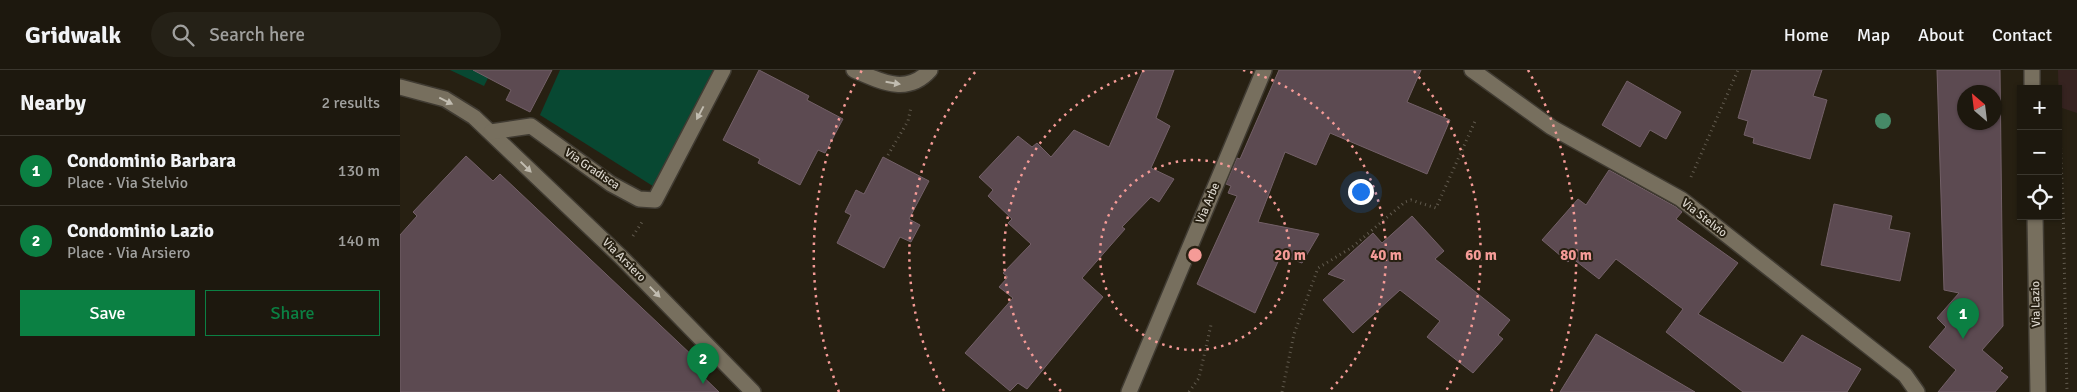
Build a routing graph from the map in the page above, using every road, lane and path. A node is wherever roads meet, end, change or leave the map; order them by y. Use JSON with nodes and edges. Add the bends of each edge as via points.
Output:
{"nodes":[{"id":1,"x":723,"y":70,"type":"edge"},
{"id":2,"x":854,"y":70,"type":"edge"},
{"id":3,"x":930,"y":70,"type":"edge"},
{"id":4,"x":1264,"y":70,"type":"edge"},
{"id":5,"x":1472,"y":70,"type":"edge"},
{"id":6,"x":1738,"y":70,"type":"edge"},
{"id":7,"x":2032,"y":70,"type":"edge"},
{"id":8,"x":907,"y":84,"type":"junction"},
{"id":9,"x":2032,"y":85,"type":"edge"},
{"id":10,"x":400,"y":87,"type":"edge"},
{"id":11,"x":1476,"y":119,"type":"dead end"},
{"id":12,"x":2060,"y":130,"type":"edge"},
{"id":13,"x":491,"y":132,"type":"junction"},
{"id":14,"x":888,"y":155,"type":"dead end"},
{"id":15,"x":1681,"y":199,"type":"junction"},
{"id":16,"x":655,"y":200,"type":"junction"},
{"id":17,"x":2034,"y":220,"type":"edge"},
{"id":18,"x":621,"y":257,"type":"junction"},
{"id":19,"x":1211,"y":325,"type":"dead end"},
{"id":20,"x":753,"y":392,"type":"edge"},
{"id":21,"x":1129,"y":392,"type":"edge"},
{"id":22,"x":1189,"y":392,"type":"edge"},
{"id":23,"x":1282,"y":392,"type":"edge"},
{"id":24,"x":1917,"y":392,"type":"edge"},
{"id":25,"x":2038,"y":392,"type":"edge"},
{"id":26,"x":2067,"y":392,"type":"edge"}],
"edges":[{"from":1,"to":16,"type":"street","one_way":true},
{"from":2,"to":8,"type":"street","one_way":true,"via":[[886,83]]},
{"from":3,"to":8,"type":"street","via":[[922,79]]},
{"from":4,"to":21,"type":"street","name":"Via Arbe"},
{"from":5,"to":15,"type":"street","name":"Via Stelvio","via":[[1550,126]]},
{"from":6,"to":15,"type":"path"},
{"from":7,"to":9,"type":"street"},
{"from":8,"to":14,"type":"path","via":[[912,104],[908,121]]},
{"from":10,"to":13,"type":"street","one_way":true,"via":[[445,99]]},
{"from":11,"to":23,"type":"path","via":[[1436,208],[1411,200],[1406,202],[1352,248],[1318,268],[1294,334]]},
{"from":12,"to":26,"type":"path"},
{"from":13,"to":16,"type":"street","name":"Via Gradisca","via":[[531,126],[610,184],[639,199]]},
{"from":13,"to":18,"type":"street","name":"Via Arsiero","one_way":true},
{"from":15,"to":24,"type":"street","name":"Via Stelvio","via":[[1905,375]]},
{"from":16,"to":18,"type":"path"},
{"from":17,"to":25,"type":"street","name":"Via Lazio"},
{"from":18,"to":20,"type":"street","name":"Via Arsiero","one_way":true},
{"from":19,"to":22,"type":"path","via":[[1199,378]]}]}
